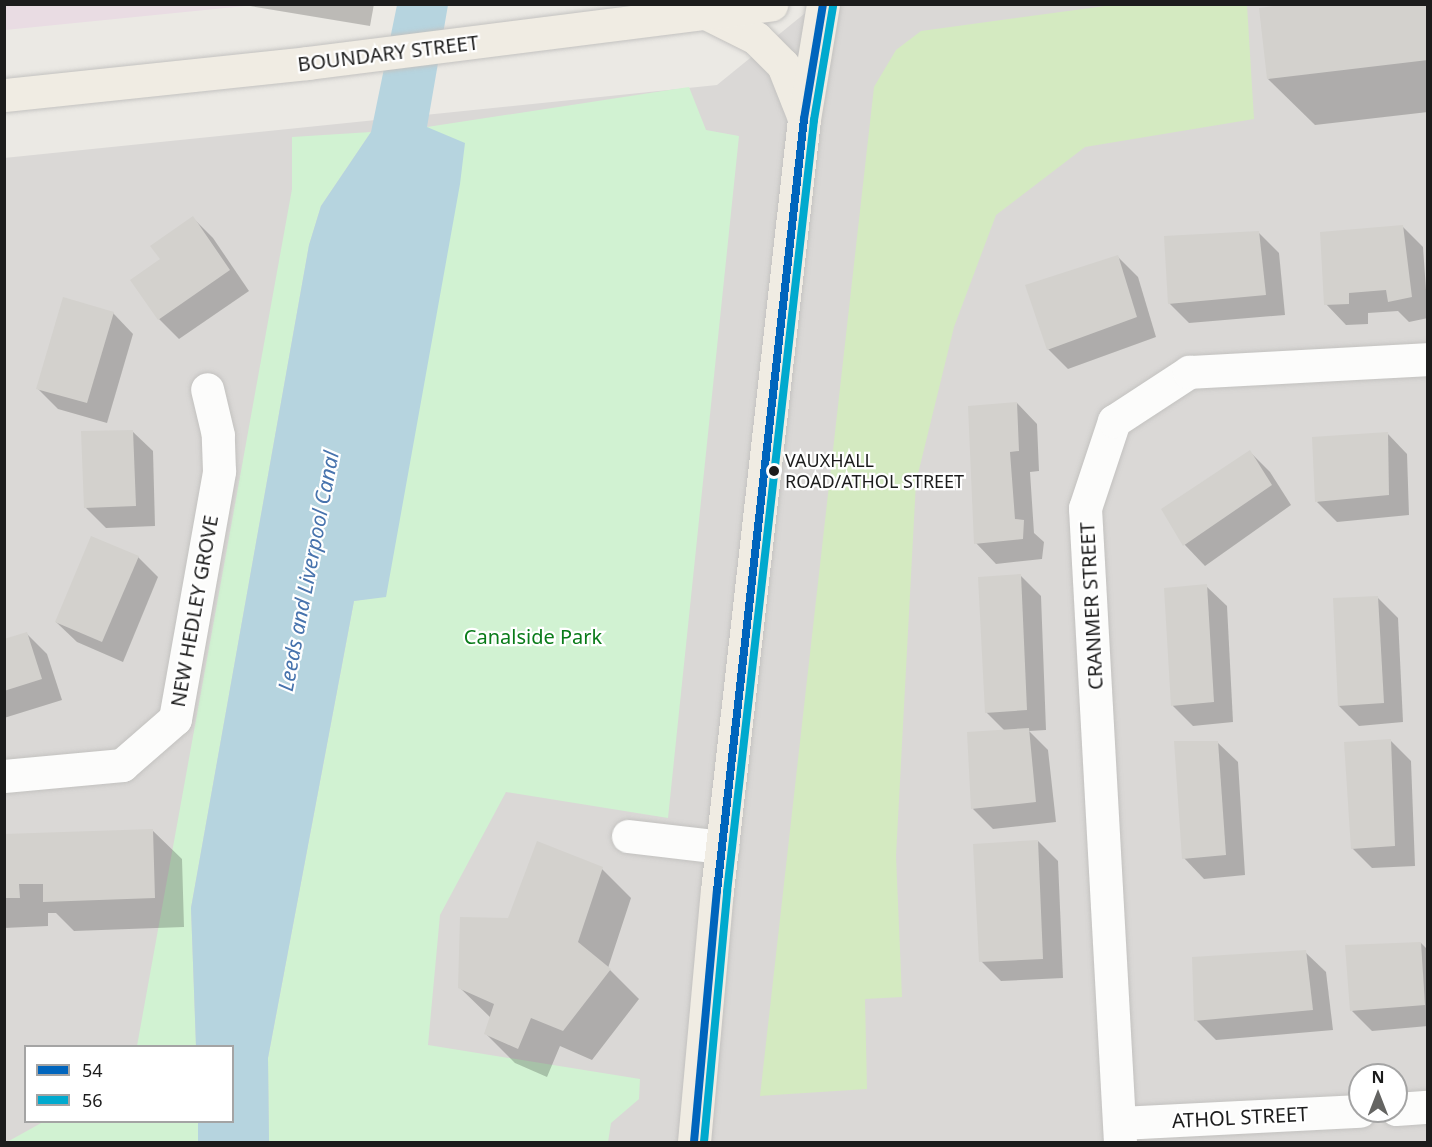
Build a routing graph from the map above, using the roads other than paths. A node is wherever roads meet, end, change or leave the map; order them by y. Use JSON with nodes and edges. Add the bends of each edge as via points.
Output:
{"nodes":[{"id":1,"x":771,"y":4,"type":"edge"},
{"id":2,"x":823,"y":4,"type":"edge"},
{"id":3,"x":706,"y":14,"type":"junction"},
{"id":4,"x":4,"y":95,"type":"edge"},
{"id":5,"x":804,"y":119,"type":"junction"},
{"id":6,"x":1428,"y":359,"type":"edge"},
{"id":7,"x":207,"y":389,"type":"dead end"},
{"id":8,"x":4,"y":776,"type":"edge"},
{"id":9,"x":628,"y":836,"type":"dead end"},
{"id":10,"x":722,"y":847,"type":"junction"},
{"id":11,"x":1428,"y":1107,"type":"edge"},
{"id":12,"x":1408,"y":1108,"type":"edge"},
{"id":13,"x":1348,"y":1112,"type":"edge"},
{"id":14,"x":1120,"y":1133,"type":"edge"},
{"id":15,"x":694,"y":1143,"type":"edge"}],
"edges":[{"from":1,"to":3,"type":"main road","name":"BOUNDARY STREET"},
{"from":2,"to":5,"type":"main road"},
{"from":3,"to":4,"type":"main road","name":"BOUNDARY STREET"},
{"from":3,"to":5,"type":"main road","via":[[756,38],[783,64]]},
{"from":5,"to":10,"type":"main road"},
{"from":6,"to":14,"type":"street","name":"CRANMER STREET","via":[[1189,372],[1114,421],[1085,508]]},
{"from":7,"to":8,"type":"street","name":"NEW HEDLEY GROVE","via":[[218,435],[219,471],[175,719],[122,765]]},
{"from":9,"to":10,"type":"street"},
{"from":10,"to":15,"type":"main road"},
{"from":11,"to":12,"type":"street"},
{"from":13,"to":14,"type":"street","name":"ATHOL STREET"}]}
